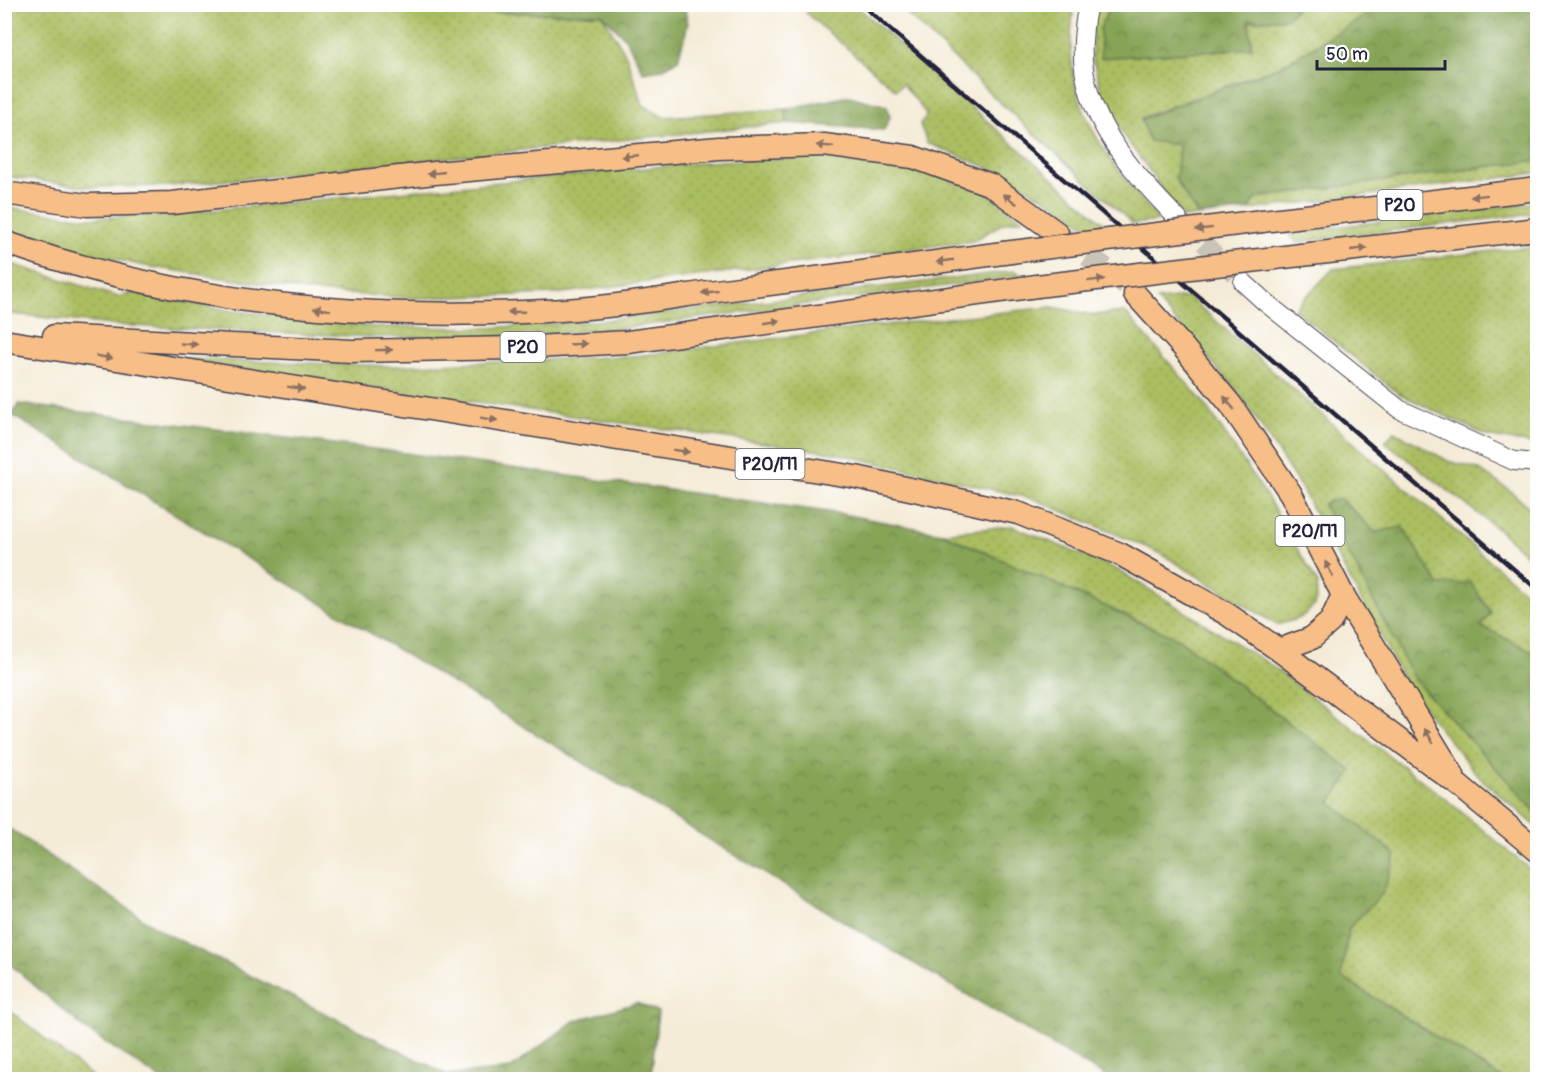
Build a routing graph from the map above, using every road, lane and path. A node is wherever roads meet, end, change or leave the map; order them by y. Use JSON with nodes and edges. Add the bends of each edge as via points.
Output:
{"nodes":[{"id":1,"x":1089,"y":4,"type":"edge"},
{"id":2,"x":1538,"y":189,"type":"edge"},
{"id":3,"x":4,"y":193,"type":"edge"},
{"id":4,"x":1178,"y":219,"type":"tunnel mouth"},
{"id":5,"x":1538,"y":229,"type":"edge"},
{"id":6,"x":1058,"y":233,"type":"tunnel mouth"},
{"id":7,"x":4,"y":242,"type":"edge"},
{"id":8,"x":1243,"y":282,"type":"tunnel mouth"},
{"id":9,"x":1135,"y":294,"type":"tunnel mouth"},
{"id":10,"x":4,"y":333,"type":"edge"},
{"id":11,"x":4,"y":341,"type":"edge"},
{"id":12,"x":1538,"y":463,"type":"edge"},
{"id":13,"x":1343,"y":595,"type":"junction"},
{"id":14,"x":1279,"y":650,"type":"junction"},
{"id":15,"x":1460,"y":786,"type":"junction"},
{"id":16,"x":1538,"y":851,"type":"edge"}],
"edges":[{"from":1,"to":4,"type":"street","via":[[1082,55],[1086,86],[1097,118],[1135,173]]},
{"from":2,"to":7,"type":"main road","number":"Р20","one_way":true,"bridge":true,"via":[[547,311],[430,315],[331,310],[120,276]]},
{"from":6,"to":3,"type":"main road","one_way":true,"via":[[991,185],[913,157],[824,145],[624,156],[172,202],[87,205]]},
{"from":10,"to":5,"type":"main road","number":"Р20","one_way":true,"bridge":true,"via":[[352,351],[628,342],[1037,286]]},
{"from":8,"to":12,"type":"street","via":[[1399,409],[1514,461]]},
{"from":13,"to":9,"type":"main road","number":"Р20/П1","one_way":true,"via":[[1291,494],[1231,405]]},
{"from":11,"to":14,"type":"main road","number":"Р20/П1","one_way":true,"via":[[856,477],[1018,513],[1120,554],[1227,614]]},
{"from":13,"to":14,"type":"main road","via":[[1331,621],[1312,638]]},
{"from":15,"to":13,"type":"main road","number":"Р20/П1","one_way":true},
{"from":14,"to":15,"type":"main road","number":"Р20/П1"},
{"from":15,"to":16,"type":"main road","number":"Р20/П1"}]}
